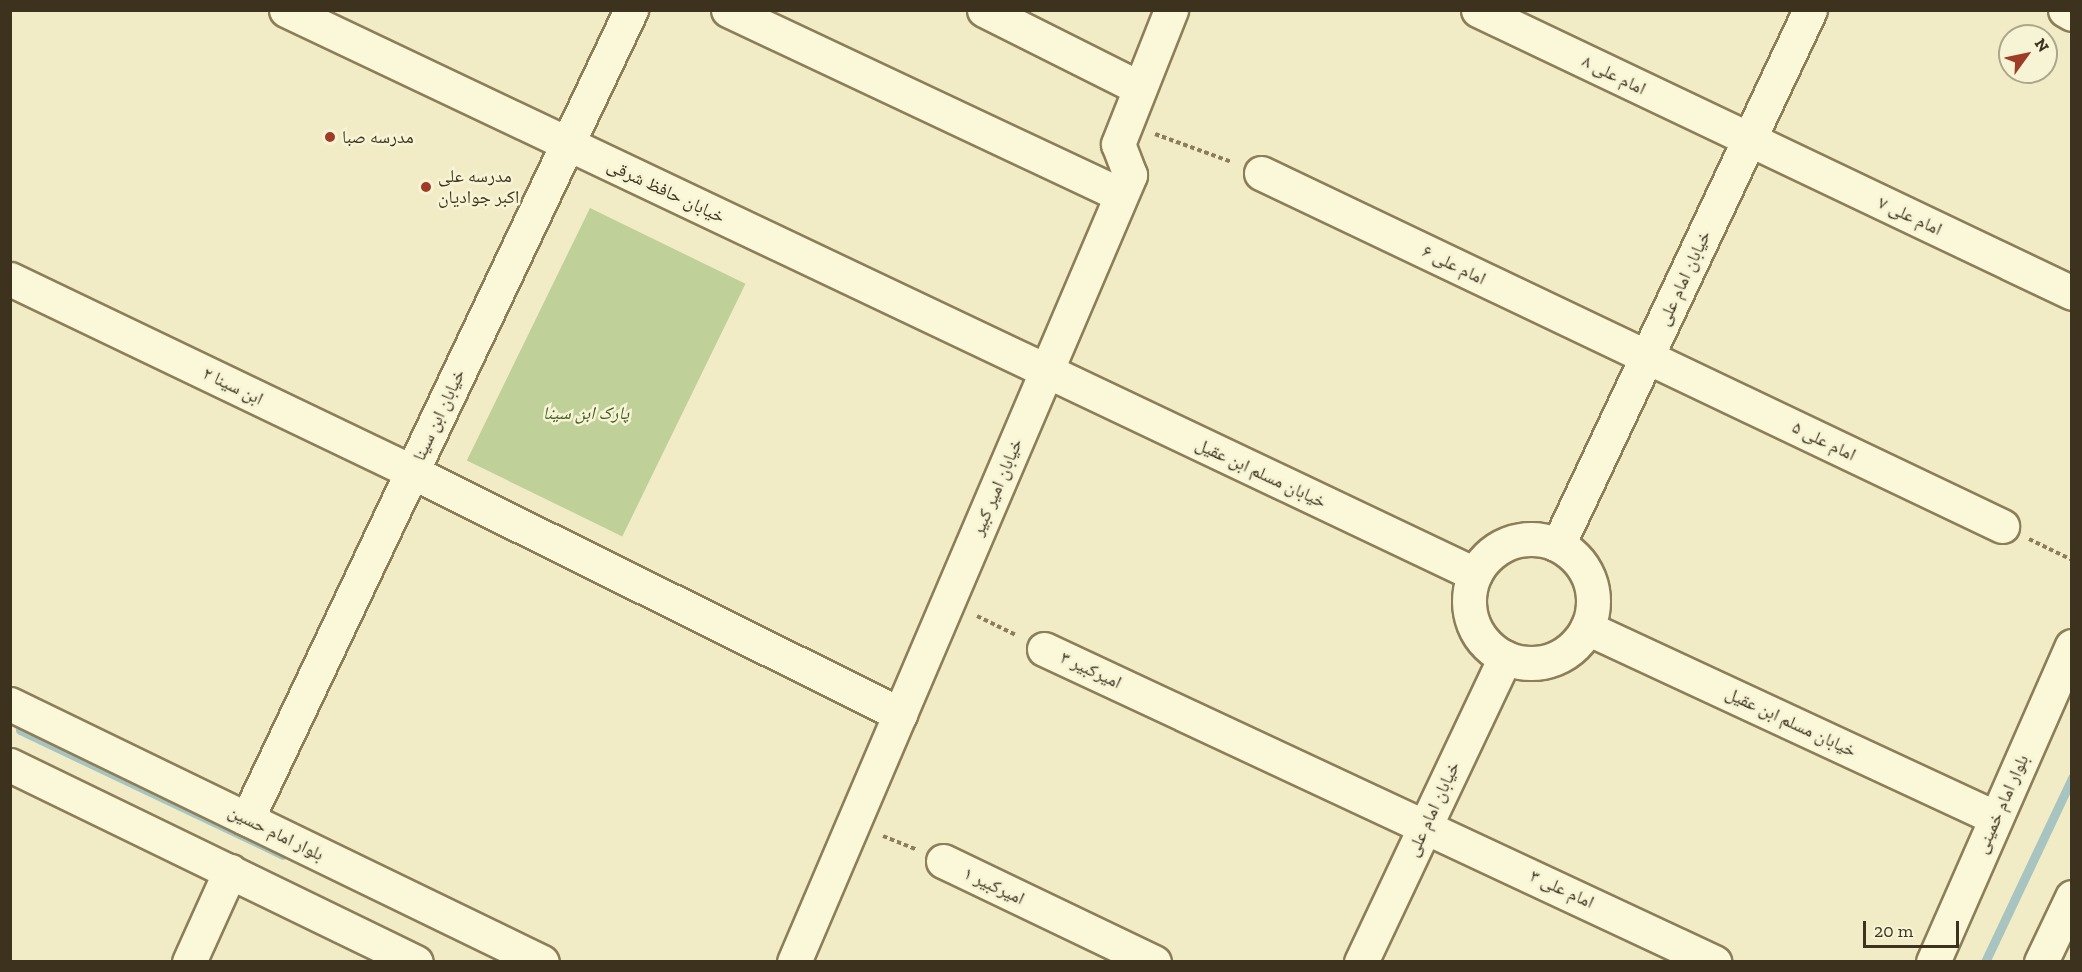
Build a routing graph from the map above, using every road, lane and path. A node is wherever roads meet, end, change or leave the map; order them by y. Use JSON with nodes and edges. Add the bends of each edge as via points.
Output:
{"nodes":[{"id":1,"x":286,"y":10,"type":"edge"},
{"id":2,"x":631,"y":10,"type":"edge"},
{"id":3,"x":728,"y":10,"type":"edge"},
{"id":4,"x":984,"y":10,"type":"edge"},
{"id":5,"x":1171,"y":10,"type":"edge"},
{"id":6,"x":1478,"y":10,"type":"edge"},
{"id":7,"x":1810,"y":10,"type":"edge"},
{"id":8,"x":2065,"y":10,"type":"edge"},
{"id":9,"x":2072,"y":14,"type":"edge"},
{"id":10,"x":1140,"y":88,"type":"junction"},
{"id":11,"x":1126,"y":123,"type":"junction"},
{"id":12,"x":1749,"y":140,"type":"junction"},
{"id":13,"x":567,"y":144,"type":"junction"},
{"id":14,"x":1261,"y":173,"type":"joint"},
{"id":15,"x":1121,"y":195,"type":"junction"},
{"id":16,"x":10,"y":279,"type":"edge"},
{"id":17,"x":2072,"y":293,"type":"edge"},
{"id":18,"x":1647,"y":357,"type":"junction"},
{"id":19,"x":1046,"y":371,"type":"junction"},
{"id":20,"x":412,"y":472,"type":"junction"},
{"id":21,"x":2002,"y":526,"type":"joint"},
{"id":22,"x":1558,"y":545,"type":"junction"},
{"id":23,"x":2072,"y":560,"type":"edge"},
{"id":24,"x":1475,"y":574,"type":"junction"},
{"id":25,"x":948,"y":602,"type":"junction"},
{"id":26,"x":1587,"y":628,"type":"junction"},
{"id":27,"x":2072,"y":646,"type":"edge"},
{"id":28,"x":1044,"y":649,"type":"joint"},
{"id":29,"x":1504,"y":657,"type":"junction"},
{"id":30,"x":10,"y":704,"type":"edge"},
{"id":31,"x":900,"y":714,"type":"junction"},
{"id":32,"x":10,"y":765,"type":"edge"},
{"id":33,"x":1995,"y":817,"type":"junction"},
{"id":34,"x":247,"y":819,"type":"junction"},
{"id":35,"x":853,"y":824,"type":"junction"},
{"id":36,"x":1426,"y":824,"type":"junction"},
{"id":37,"x":943,"y":861,"type":"joint"},
{"id":38,"x":230,"y":871,"type":"junction"},
{"id":39,"x":2072,"y":897,"type":"edge"},
{"id":40,"x":1144,"y":956,"type":"edge"},
{"id":41,"x":1706,"y":958,"type":"edge"},
{"id":42,"x":189,"y":962,"type":"edge"},
{"id":43,"x":416,"y":962,"type":"edge"},
{"id":44,"x":542,"y":962,"type":"edge"},
{"id":45,"x":794,"y":962,"type":"edge"},
{"id":46,"x":1361,"y":962,"type":"edge"},
{"id":47,"x":1933,"y":962,"type":"edge"},
{"id":48,"x":2041,"y":962,"type":"edge"}],
"edges":[{"from":1,"to":13,"type":"street","name":"خیابان حافظ شرقی"},
{"from":2,"to":13,"type":"street","name":"خیابان ابن سینا"},
{"from":3,"to":15,"type":"street"},
{"from":4,"to":10,"type":"street"},
{"from":5,"to":10,"type":"street","name":"خیابان امیر کبیر"},
{"from":6,"to":12,"type":"street","name":"امام علی ۸"},
{"from":7,"to":12,"type":"street","name":"خیابان امام علی"},
{"from":8,"to":9,"type":"street"},
{"from":10,"to":11,"type":"street","name":"خیابان امیر کبیر"},
{"from":11,"to":14,"type":"path"},
{"from":11,"to":15,"type":"street","name":"خیابان امیر کبیر","via":[[1118,144],[1130,175]]},
{"from":12,"to":17,"type":"street","name":"امام علی ۷"},
{"from":12,"to":18,"type":"street","name":"خیابان امام علی"},
{"from":13,"to":19,"type":"street","name":"خیابان حافظ شرقی"},
{"from":13,"to":20,"type":"street","name":"خیابان ابن سینا"},
{"from":14,"to":18,"type":"street","name":"امام علی ۶"},
{"from":15,"to":19,"type":"street","name":"خیابان امیر کبیر"},
{"from":16,"to":20,"type":"street","name":"ابن سینا ۲"},
{"from":18,"to":21,"type":"street","name":"امام علی ۵"},
{"from":18,"to":22,"type":"street","name":"خیابان امام علی"},
{"from":19,"to":24,"type":"street","name":"خیابان مسلم ابن عقیل"},
{"from":19,"to":25,"type":"street","name":"خیابان امیر کبیر"},
{"from":20,"to":31,"type":"street","name":"ابن سینا ۲"},
{"from":20,"to":34,"type":"street","name":"خیابان ابن سینا"},
{"from":21,"to":23,"type":"path"},
{"from":22,"to":24,"type":"street","via":[[1534,539],[1510,542],[1490,555]]},
{"from":22,"to":26,"type":"street","via":[[1582,566],[1590,580],[1593,596]]},
{"from":24,"to":29,"type":"street","via":[[1469,606],[1473,622],[1491,648]]},
{"from":25,"to":28,"type":"path","name":"امیرکبیر ۳"},
{"from":25,"to":31,"type":"street","name":"خیابان امیر کبیر"},
{"from":26,"to":29,"type":"street","via":[[1572,647],[1552,660],[1520,662]]},
{"from":26,"to":33,"type":"street","name":"خیابان مسلم ابن عقیل"},
{"from":27,"to":33,"type":"street","name":"بلوار امام خمینی"},
{"from":28,"to":36,"type":"street","name":"امیرکبیر ۳"},
{"from":29,"to":36,"type":"street","name":"خیابان امام علی"},
{"from":30,"to":34,"type":"street","name":"بلوار امام حسین"},
{"from":31,"to":35,"type":"street","name":"خیابان امیر کبیر"},
{"from":32,"to":38,"type":"street"},
{"from":33,"to":47,"type":"street","name":"بلوار امام خمینی"},
{"from":34,"to":44,"type":"street","name":"بلوار امام حسین"},
{"from":35,"to":37,"type":"path","name":"امیرکبیر ۱"},
{"from":35,"to":45,"type":"street","name":"خیابان امیر کبیر"},
{"from":36,"to":41,"type":"street","name":"امام علی ۳"},
{"from":36,"to":46,"type":"street","name":"خیابان امام علی"},
{"from":37,"to":40,"type":"street","name":"امیرکبیر ۱"},
{"from":38,"to":42,"type":"street"},
{"from":38,"to":43,"type":"street"},
{"from":39,"to":48,"type":"street"}]}
